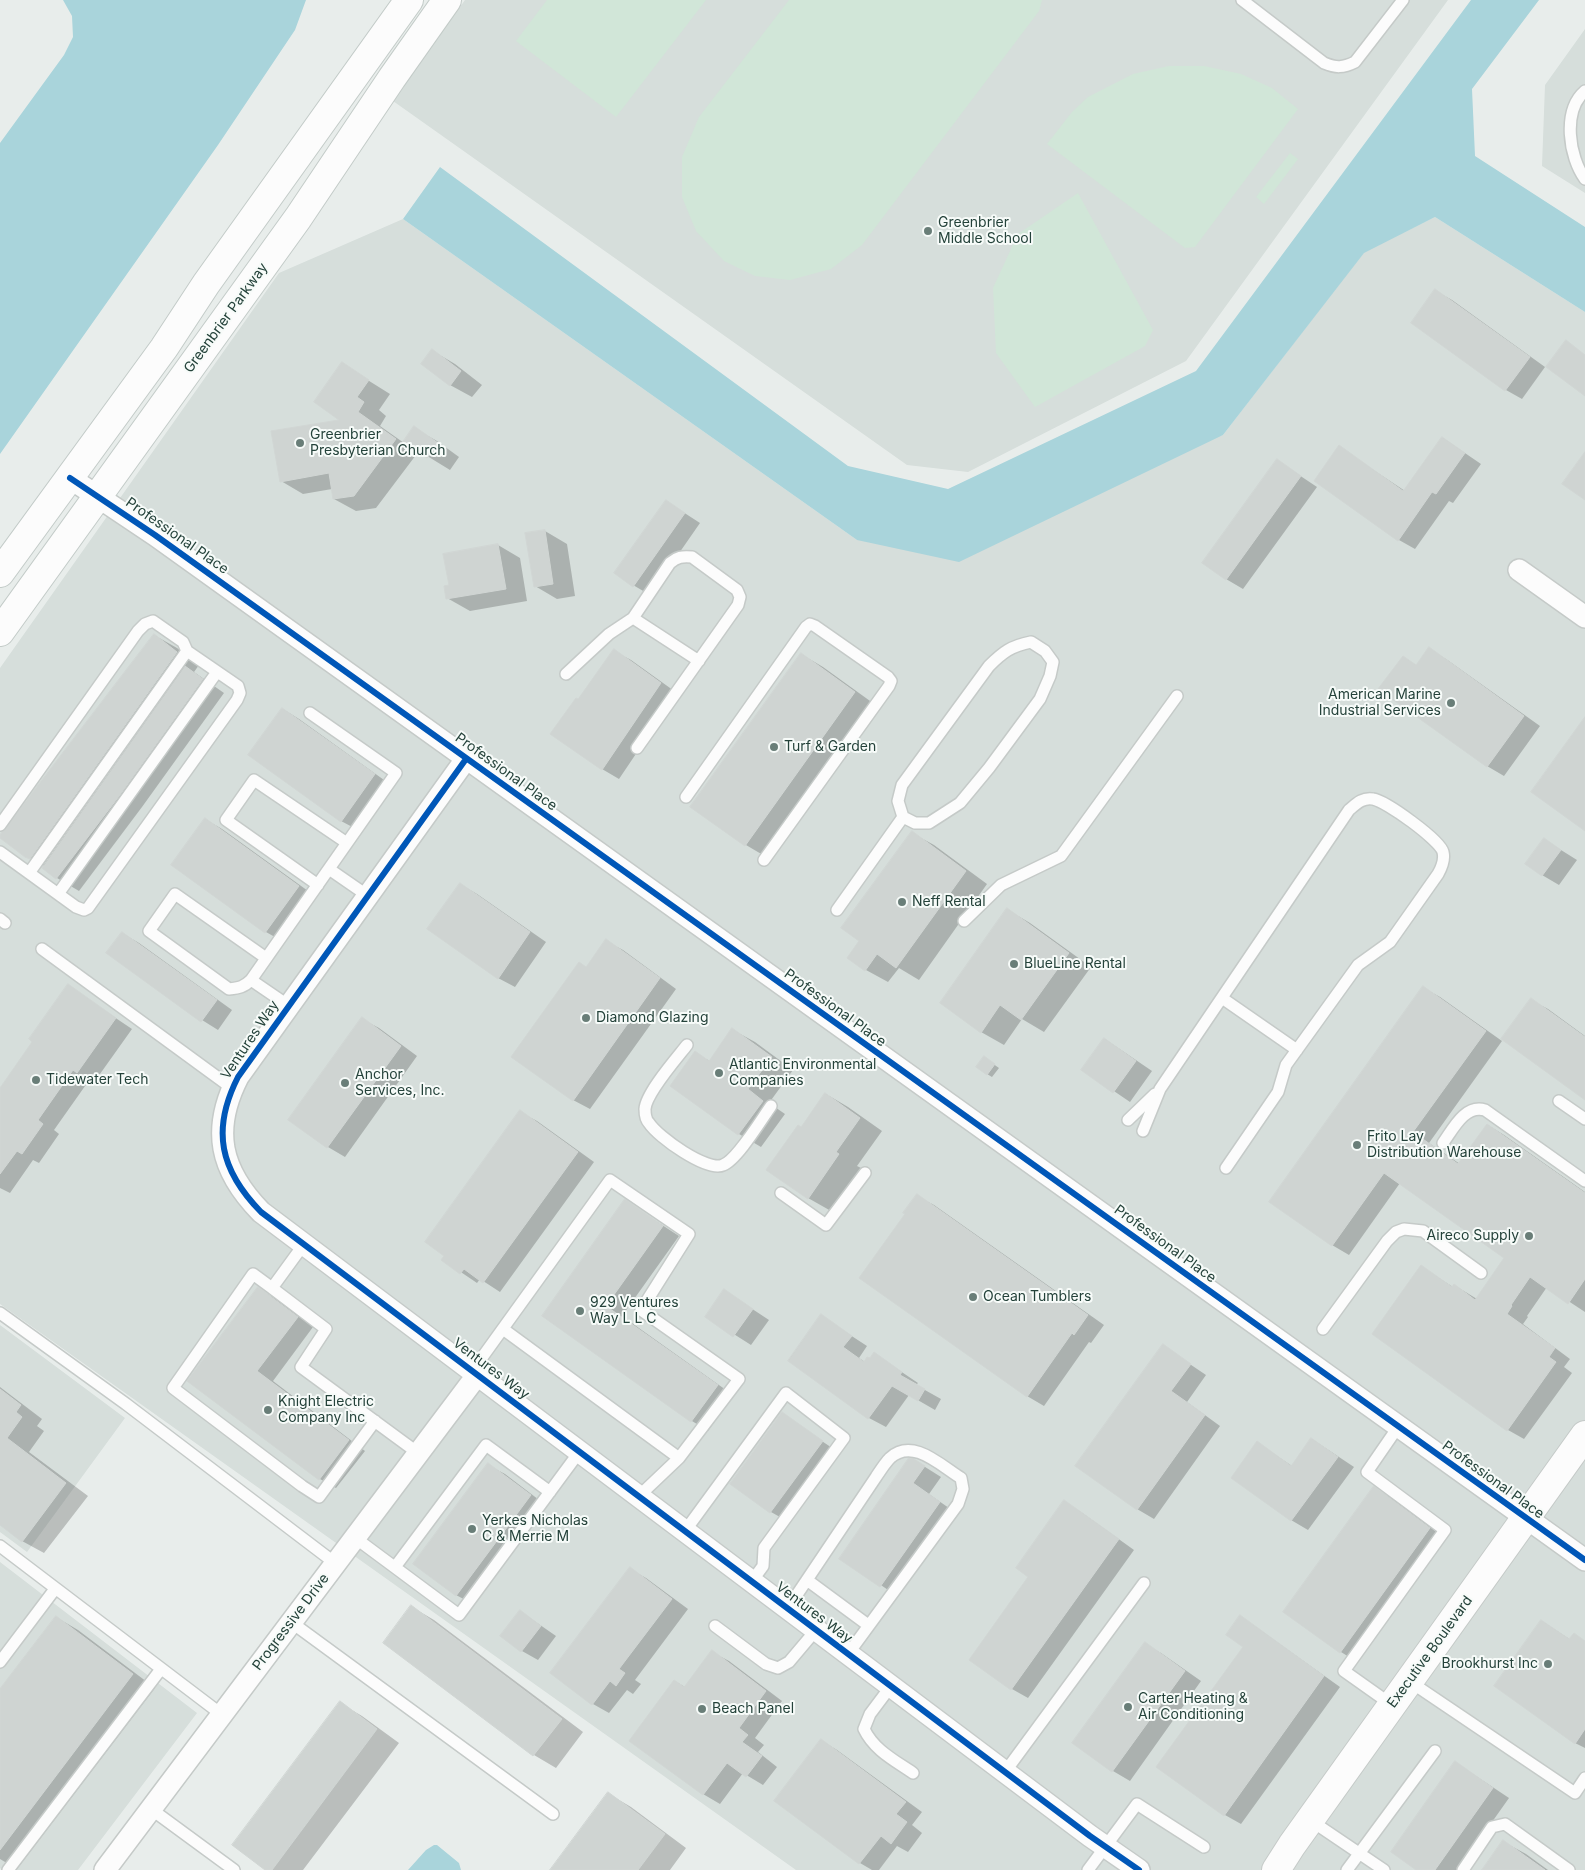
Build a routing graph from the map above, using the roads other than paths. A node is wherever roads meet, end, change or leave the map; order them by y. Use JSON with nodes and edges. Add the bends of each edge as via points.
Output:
{"nodes":[{"id":1,"x":409,"y":0,"type":"edge"},
{"id":2,"x":446,"y":0,"type":"edge"},
{"id":3,"x":1242,"y":0,"type":"edge"},
{"id":4,"x":1403,"y":0,"type":"edge"},
{"id":5,"x":1585,"y":91,"type":"edge"},
{"id":6,"x":1580,"y":152,"type":"edge"},
{"id":7,"x":1585,"y":179,"type":"edge"},
{"id":8,"x":70,"y":478,"type":"junction"},
{"id":9,"x":98,"y":496,"type":"junction"},
{"id":10,"x":1519,"y":570,"type":"dead end"},
{"id":11,"x":0,"y":573,"type":"edge"},
{"id":12,"x":633,"y":618,"type":"junction"},
{"id":13,"x":1585,"y":618,"type":"edge"},
{"id":14,"x":0,"y":632,"type":"edge"},
{"id":15,"x":187,"y":651,"type":"junction"},
{"id":16,"x":699,"y":661,"type":"junction"},
{"id":17,"x":217,"y":672,"type":"junction"},
{"id":18,"x":566,"y":674,"type":"dead end"},
{"id":19,"x":1177,"y":696,"type":"dead end"},
{"id":20,"x":310,"y":713,"type":"dead end"},
{"id":21,"x":637,"y":748,"type":"dead end"},
{"id":22,"x":466,"y":759,"type":"junction"},
{"id":23,"x":686,"y":797,"type":"dead end"},
{"id":24,"x":903,"y":817,"type":"junction"},
{"id":25,"x":0,"y":825,"type":"edge"},
{"id":26,"x":347,"y":843,"type":"junction"},
{"id":27,"x":0,"y":852,"type":"edge"},
{"id":28,"x":764,"y":860,"type":"dead end"},
{"id":29,"x":329,"y":869,"type":"junction"},
{"id":30,"x":29,"y":873,"type":"junction"},
{"id":31,"x":318,"y":885,"type":"junction"},
{"id":32,"x":58,"y":894,"type":"junction"},
{"id":33,"x":368,"y":896,"type":"junction"},
{"id":34,"x":837,"y":910,"type":"dead end"},
{"id":35,"x":964,"y":921,"type":"dead end"},
{"id":36,"x":42,"y":949,"type":"dead end"},
{"id":37,"x":266,"y":958,"type":"junction"},
{"id":38,"x":251,"y":980,"type":"junction"},
{"id":39,"x":1222,"y":998,"type":"junction"},
{"id":40,"x":289,"y":1006,"type":"junction"},
{"id":41,"x":687,"y":1045,"type":"dead end"},
{"id":42,"x":1297,"y":1050,"type":"junction"},
{"id":43,"x":232,"y":1088,"type":"junction"},
{"id":44,"x":1160,"y":1089,"type":"junction"},
{"id":45,"x":1559,"y":1101,"type":"dead end"},
{"id":46,"x":771,"y":1106,"type":"dead end"},
{"id":47,"x":1585,"y":1119,"type":"edge"},
{"id":48,"x":1128,"y":1120,"type":"dead end"},
{"id":49,"x":1143,"y":1131,"type":"dead end"},
{"id":50,"x":1443,"y":1143,"type":"dead end"},
{"id":51,"x":1226,"y":1168,"type":"dead end"},
{"id":52,"x":865,"y":1172,"type":"dead end"},
{"id":53,"x":1585,"y":1181,"type":"edge"},
{"id":54,"x":781,"y":1193,"type":"dead end"},
{"id":55,"x":304,"y":1244,"type":"junction"},
{"id":56,"x":1480,"y":1273,"type":"dead end"},
{"id":57,"x":272,"y":1288,"type":"junction"},
{"id":58,"x":0,"y":1313,"type":"edge"},
{"id":59,"x":503,"y":1329,"type":"junction"},
{"id":60,"x":1323,"y":1329,"type":"dead end"},
{"id":61,"x":475,"y":1372,"type":"junction"},
{"id":62,"x":375,"y":1421,"type":"junction"},
{"id":63,"x":1398,"y":1427,"type":"junction"},
{"id":64,"x":1585,"y":1435,"type":"edge"},
{"id":65,"x":580,"y":1451,"type":"junction"},
{"id":66,"x":418,"y":1453,"type":"junction"},
{"id":67,"x":679,"y":1458,"type":"junction"},
{"id":68,"x":550,"y":1492,"type":"junction"},
{"id":69,"x":639,"y":1496,"type":"junction"},
{"id":70,"x":1525,"y":1518,"type":"junction"},
{"id":71,"x":686,"y":1531,"type":"junction"},
{"id":72,"x":354,"y":1537,"type":"junction"},
{"id":73,"x":0,"y":1546,"type":"edge"},
{"id":74,"x":1585,"y":1560,"type":"edge"},
{"id":75,"x":335,"y":1563,"type":"junction"},
{"id":76,"x":395,"y":1568,"type":"junction"},
{"id":77,"x":807,"y":1580,"type":"junction"},
{"id":78,"x":752,"y":1581,"type":"junction"},
{"id":79,"x":1144,"y":1583,"type":"dead end"},
{"id":80,"x":55,"y":1589,"type":"junction"},
{"id":81,"x":788,"y":1608,"type":"junction"},
{"id":82,"x":291,"y":1622,"type":"junction"},
{"id":83,"x":868,"y":1625,"type":"junction"},
{"id":84,"x":715,"y":1626,"type":"dead end"},
{"id":85,"x":816,"y":1630,"type":"junction"},
{"id":86,"x":848,"y":1654,"type":"junction"},
{"id":87,"x":0,"y":1662,"type":"edge"},
{"id":88,"x":161,"y":1669,"type":"junction"},
{"id":89,"x":1409,"y":1681,"type":"junction"},
{"id":90,"x":891,"y":1686,"type":"junction"},
{"id":91,"x":1392,"y":1705,"type":"junction"},
{"id":92,"x":221,"y":1714,"type":"junction"},
{"id":93,"x":1436,"y":1751,"type":"dead end"},
{"id":94,"x":1005,"y":1772,"type":"junction"},
{"id":95,"x":913,"y":1773,"type":"dead end"},
{"id":96,"x":1585,"y":1778,"type":"edge"},
{"id":97,"x":151,"y":1809,"type":"junction"},
{"id":98,"x":552,"y":1814,"type":"dead end"},
{"id":99,"x":1310,"y":1820,"type":"junction"},
{"id":100,"x":1204,"y":1846,"type":"dead end"},
{"id":101,"x":1104,"y":1847,"type":"junction"},
{"id":102,"x":1360,"y":1853,"type":"junction"},
{"id":103,"x":8,"y":1870,"type":"edge"},
{"id":104,"x":105,"y":1870,"type":"edge"},
{"id":105,"x":234,"y":1870,"type":"edge"},
{"id":106,"x":1088,"y":1870,"type":"edge"},
{"id":107,"x":1139,"y":1870,"type":"edge"},
{"id":108,"x":1276,"y":1870,"type":"edge"},
{"id":109,"x":1347,"y":1870,"type":"edge"},
{"id":110,"x":1384,"y":1870,"type":"edge"},
{"id":111,"x":1463,"y":1870,"type":"edge"},
{"id":112,"x":1569,"y":1870,"type":"edge"}],
"edges":[{"from":1,"to":8,"type":"main road"},
{"from":2,"to":9,"type":"main road","name":"Greenbrier Parkway","via":[[298,218]]},
{"from":3,"to":4,"type":"lane","via":[[1334,68],[1355,62]]},
{"from":5,"to":6,"type":"lane","via":[[1579,96],[1571,115],[1571,142]]},
{"from":6,"to":7,"type":"lane","via":[[1579,171]]},
{"from":8,"to":9,"type":"street","name":"Professional Place"},
{"from":8,"to":11,"type":"main road"},
{"from":9,"to":14,"type":"main road","name":"Greenbrier Parkway"},
{"from":9,"to":22,"type":"street","name":"Professional Place"},
{"from":10,"to":13,"type":"street"},
{"from":12,"to":16,"type":"lane"},
{"from":12,"to":16,"type":"lane","via":[[670,563],[684,556],[692,557],[730,583],[740,597],[738,605]]},
{"from":12,"to":18,"type":"lane","via":[[609,634]]},
{"from":15,"to":17,"type":"lane"},
{"from":15,"to":25,"type":"lane","via":[[183,642],[153,621],[145,624]]},
{"from":15,"to":30,"type":"lane"},
{"from":16,"to":21,"type":"lane"},
{"from":17,"to":32,"type":"lane"},
{"from":17,"to":32,"type":"lane","via":[[238,686],[237,700],[93,903],[84,910]]},
{"from":19,"to":35,"type":"lane","via":[[1061,856],[1001,885]]},
{"from":20,"to":26,"type":"lane","via":[[396,773]]},
{"from":22,"to":33,"type":"street","name":"Ventures Way"},
{"from":22,"to":63,"type":"street","name":"Professional Place"},
{"from":23,"to":28,"type":"lane","via":[[810,624],[888,677],[891,681],[889,686]]},
{"from":24,"to":24,"type":"lane","via":[[898,801],[902,784],[988,666],[1014,646],[1031,642],[1045,651],[1053,662],[1040,699],[960,803],[929,822],[915,824]]},
{"from":24,"to":34,"type":"lane"},
{"from":26,"to":29,"type":"lane"},
{"from":26,"to":31,"type":"lane","via":[[254,780],[226,820]]},
{"from":27,"to":30,"type":"lane"},
{"from":29,"to":31,"type":"lane"},
{"from":29,"to":33,"type":"lane"},
{"from":30,"to":32,"type":"lane"},
{"from":31,"to":37,"type":"lane"},
{"from":33,"to":40,"type":"street","name":"Ventures Way"},
{"from":36,"to":43,"type":"lane"},
{"from":37,"to":38,"type":"lane"},
{"from":37,"to":38,"type":"lane","via":[[175,894],[149,931],[229,989],[239,988]]},
{"from":38,"to":40,"type":"lane"},
{"from":39,"to":42,"type":"lane"},
{"from":39,"to":42,"type":"lane","via":[[1349,810],[1360,800],[1372,798],[1386,804],[1436,840],[1443,851],[1444,863],[1390,942],[1358,965]]},
{"from":39,"to":44,"type":"lane"},
{"from":40,"to":43,"type":"street","name":"Ventures Way"},
{"from":41,"to":46,"type":"lane","via":[[647,1098],[648,1122],[657,1132],[696,1160],[722,1166],[732,1159]]},
{"from":42,"to":51,"type":"lane","via":[[1286,1065],[1278,1092]]},
{"from":43,"to":55,"type":"street","name":"Ventures Way","via":[[223,1116],[226,1159],[232,1175],[244,1195],[261,1212]]},
{"from":44,"to":48,"type":"lane"},
{"from":44,"to":49,"type":"lane"},
{"from":45,"to":47,"type":"lane"},
{"from":50,"to":53,"type":"lane","via":[[1463,1116],[1479,1108]]},
{"from":52,"to":54,"type":"lane","via":[[826,1225]]},
{"from":55,"to":57,"type":"lane"},
{"from":55,"to":61,"type":"street","name":"Ventures Way"},
{"from":56,"to":60,"type":"lane","via":[[1423,1231],[1404,1228],[1387,1241]]},
{"from":57,"to":62,"type":"lane","via":[[326,1329],[301,1368]]},
{"from":57,"to":62,"type":"lane","via":[[253,1274],[173,1388],[319,1497]]},
{"from":58,"to":75,"type":"lane"},
{"from":59,"to":61,"type":"lane"},
{"from":59,"to":67,"type":"lane"},
{"from":59,"to":67,"type":"lane","via":[[610,1180],[688,1234],[640,1310],[739,1379]]},
{"from":61,"to":65,"type":"street","name":"Ventures Way"},
{"from":61,"to":66,"type":"street","name":"Progressive Drive"},
{"from":62,"to":66,"type":"lane"},
{"from":63,"to":70,"type":"street","name":"Professional Place"},
{"from":63,"to":91,"type":"lane","via":[[1367,1472],[1445,1530],[1344,1671]]},
{"from":64,"to":70,"type":"main road","name":"Executive Boulevard"},
{"from":65,"to":68,"type":"lane"},
{"from":65,"to":69,"type":"street","name":"Ventures Way"},
{"from":66,"to":72,"type":"street","name":"Progressive Drive"},
{"from":67,"to":69,"type":"lane"},
{"from":68,"to":76,"type":"lane","via":[[459,1615]]},
{"from":68,"to":76,"type":"lane","via":[[486,1445]]},
{"from":69,"to":71,"type":"street","name":"Ventures Way"},
{"from":70,"to":74,"type":"street","name":"Professional Place"},
{"from":70,"to":89,"type":"main road","name":"Executive Boulevard"},
{"from":71,"to":78,"type":"street","name":"Ventures Way"},
{"from":71,"to":78,"type":"lane","via":[[786,1393],[844,1438],[764,1548],[764,1566]]},
{"from":72,"to":75,"type":"street","name":"Progressive Drive"},
{"from":72,"to":76,"type":"lane"},
{"from":73,"to":80,"type":"lane"},
{"from":75,"to":82,"type":"street","name":"Progressive Drive"},
{"from":77,"to":81,"type":"lane"},
{"from":77,"to":83,"type":"lane"},
{"from":77,"to":83,"type":"lane","via":[[891,1457],[904,1450],[918,1451],[961,1478],[963,1489],[958,1504]]},
{"from":78,"to":81,"type":"street","name":"Ventures Way"},
{"from":79,"to":94,"type":"lane"},
{"from":80,"to":87,"type":"lane"},
{"from":80,"to":88,"type":"lane"},
{"from":81,"to":85,"type":"street","name":"Ventures Way"},
{"from":82,"to":92,"type":"street","name":"Progressive Drive"},
{"from":82,"to":98,"type":"lane"},
{"from":83,"to":86,"type":"lane"},
{"from":84,"to":85,"type":"lane","via":[[766,1664],[778,1668],[789,1662]]},
{"from":85,"to":86,"type":"street","name":"Ventures Way"},
{"from":86,"to":90,"type":"street","name":"Ventures Way"},
{"from":88,"to":92,"type":"lane"},
{"from":88,"to":103,"type":"lane"},
{"from":89,"to":91,"type":"main road","name":"Executive Boulevard"},
{"from":89,"to":96,"type":"lane","via":[[1575,1793]]},
{"from":90,"to":94,"type":"street","name":"Ventures Way"},
{"from":90,"to":95,"type":"lane","via":[[870,1714],[864,1728],[877,1748]]},
{"from":91,"to":99,"type":"main road","name":"Executive Boulevard"},
{"from":92,"to":97,"type":"street","name":"Progressive Drive"},
{"from":93,"to":102,"type":"lane"},
{"from":94,"to":101,"type":"street","name":"Ventures Way"},
{"from":97,"to":104,"type":"street","name":"Progressive Drive"},
{"from":97,"to":105,"type":"lane"},
{"from":99,"to":102,"type":"lane"},
{"from":99,"to":108,"type":"main road","name":"Executive Boulevard"},
{"from":100,"to":101,"type":"lane","via":[[1137,1804]]},
{"from":101,"to":106,"type":"lane"},
{"from":101,"to":107,"type":"street","name":"Ventures Way"},
{"from":102,"to":109,"type":"lane"},
{"from":102,"to":110,"type":"lane"},
{"from":111,"to":112,"type":"lane","via":[[1492,1827],[1505,1824]]}]}
